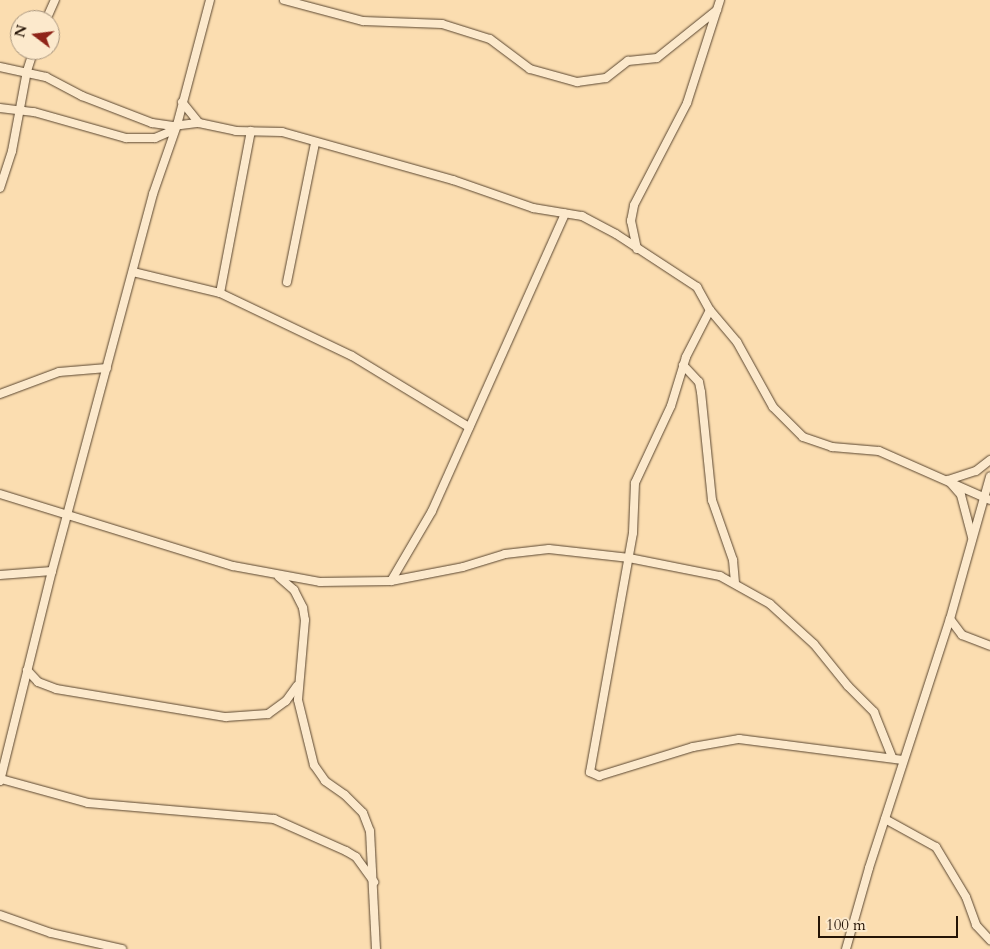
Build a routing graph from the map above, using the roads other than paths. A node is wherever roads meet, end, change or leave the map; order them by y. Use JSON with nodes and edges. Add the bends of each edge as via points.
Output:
{"nodes":[{"id":1,"x":210,"y":0,"type":"edge"},
{"id":2,"x":284,"y":0,"type":"edge"},
{"id":3,"x":720,"y":0,"type":"edge"},
{"id":4,"x":717,"y":10,"type":"junction"},
{"id":5,"x":31,"y":60,"type":"edge"},
{"id":6,"x":0,"y":67,"type":"edge"},
{"id":7,"x":27,"y":71,"type":"junction"},
{"id":8,"x":182,"y":102,"type":"junction"},
{"id":9,"x":0,"y":108,"type":"edge"},
{"id":10,"x":19,"y":110,"type":"junction"},
{"id":11,"x":199,"y":124,"type":"junction"},
{"id":12,"x":175,"y":125,"type":"junction"},
{"id":13,"x":251,"y":131,"type":"junction"},
{"id":14,"x":315,"y":143,"type":"junction"},
{"id":15,"x":0,"y":188,"type":"edge"},
{"id":16,"x":565,"y":213,"type":"junction"},
{"id":17,"x":637,"y":249,"type":"junction"},
{"id":18,"x":133,"y":272,"type":"junction"},
{"id":19,"x":287,"y":282,"type":"dead end"},
{"id":20,"x":220,"y":294,"type":"junction"},
{"id":21,"x":710,"y":310,"type":"junction"},
{"id":22,"x":683,"y":366,"type":"junction"},
{"id":23,"x":107,"y":368,"type":"junction"},
{"id":24,"x":0,"y":394,"type":"edge"},
{"id":25,"x":470,"y":428,"type":"junction"},
{"id":26,"x":990,"y":460,"type":"edge"},
{"id":27,"x":990,"y":477,"type":"edge"},
{"id":28,"x":948,"y":480,"type":"junction"},
{"id":29,"x":0,"y":494,"type":"edge"},
{"id":30,"x":987,"y":499,"type":"edge"},
{"id":31,"x":68,"y":513,"type":"junction"},
{"id":32,"x":973,"y":542,"type":"junction"},
{"id":33,"x":629,"y":558,"type":"junction"},
{"id":34,"x":52,"y":571,"type":"junction"},
{"id":35,"x":0,"y":575,"type":"edge"},
{"id":36,"x":278,"y":576,"type":"junction"},
{"id":37,"x":391,"y":581,"type":"junction"},
{"id":38,"x":735,"y":582,"type":"junction"},
{"id":39,"x":950,"y":619,"type":"junction"},
{"id":40,"x":990,"y":646,"type":"edge"},
{"id":41,"x":28,"y":670,"type":"junction"},
{"id":42,"x":297,"y":686,"type":"junction"},
{"id":43,"x":892,"y":757,"type":"junction"},
{"id":44,"x":903,"y":760,"type":"junction"},
{"id":45,"x":0,"y":780,"type":"edge"},
{"id":46,"x":885,"y":819,"type":"junction"},
{"id":47,"x":375,"y":884,"type":"junction"},
{"id":48,"x":0,"y":915,"type":"edge"},
{"id":49,"x":990,"y":940,"type":"edge"},
{"id":50,"x":122,"y":949,"type":"edge"},
{"id":51,"x":376,"y":949,"type":"edge"},
{"id":52,"x":846,"y":949,"type":"edge"}],
"edges":[{"from":1,"to":8,"type":"street"},
{"from":2,"to":4,"type":"street","via":[[363,21],[442,24],[490,39],[522,65],[571,82],[606,78],[628,61],[657,58]]},
{"from":3,"to":4,"type":"street"},
{"from":4,"to":17,"type":"street","via":[[687,103],[632,213]]},
{"from":5,"to":7,"type":"street"},
{"from":6,"to":7,"type":"street"},
{"from":7,"to":10,"type":"street"},
{"from":7,"to":12,"type":"street","via":[[127,114]]},
{"from":8,"to":11,"type":"street"},
{"from":8,"to":12,"type":"street"},
{"from":9,"to":10,"type":"street"},
{"from":10,"to":12,"type":"street","via":[[126,138],[155,138],[169,132]]},
{"from":10,"to":15,"type":"street","via":[[12,151]]},
{"from":11,"to":12,"type":"street"},
{"from":11,"to":13,"type":"street"},
{"from":12,"to":18,"type":"street"},
{"from":13,"to":14,"type":"street","via":[[282,132]]},
{"from":13,"to":20,"type":"street"},
{"from":14,"to":16,"type":"street","via":[[453,180],[534,208]]},
{"from":14,"to":19,"type":"street"},
{"from":16,"to":17,"type":"street","via":[[582,216],[604,227]]},
{"from":16,"to":25,"type":"street"},
{"from":17,"to":21,"type":"street","via":[[689,280],[703,295]]},
{"from":18,"to":20,"type":"street"},
{"from":18,"to":23,"type":"street"},
{"from":20,"to":25,"type":"street","via":[[352,356]]},
{"from":21,"to":22,"type":"street"},
{"from":21,"to":28,"type":"street","via":[[737,342],[774,407],[803,437],[832,447],[872,448]]},
{"from":22,"to":33,"type":"street","via":[[671,406],[635,483]]},
{"from":22,"to":38,"type":"street","via":[[699,382],[702,392],[712,500],[734,560]]},
{"from":23,"to":24,"type":"street","via":[[59,372]]},
{"from":23,"to":31,"type":"street"},
{"from":25,"to":37,"type":"street","via":[[432,511]]},
{"from":26,"to":28,"type":"street","via":[[976,471]]},
{"from":27,"to":30,"type":"street"},
{"from":28,"to":30,"type":"street"},
{"from":28,"to":32,"type":"street","via":[[965,506]]},
{"from":29,"to":31,"type":"street"},
{"from":30,"to":32,"type":"street"},
{"from":31,"to":34,"type":"street"},
{"from":31,"to":36,"type":"street","via":[[90,523],[221,563]]},
{"from":32,"to":39,"type":"street"},
{"from":33,"to":37,"type":"street","via":[[533,549]]},
{"from":33,"to":38,"type":"street"},
{"from":33,"to":43,"type":"street","via":[[590,767],[592,775],[599,776],[693,747],[739,739]]},
{"from":34,"to":35,"type":"street"},
{"from":34,"to":41,"type":"street"},
{"from":36,"to":37,"type":"street","via":[[341,584]]},
{"from":36,"to":42,"type":"street","via":[[294,590],[302,608],[304,620]]},
{"from":38,"to":43,"type":"street","via":[[770,604],[822,652],[848,686],[874,712]]},
{"from":39,"to":40,"type":"street","via":[[962,635]]},
{"from":39,"to":44,"type":"street"},
{"from":41,"to":42,"type":"street","via":[[38,682],[56,689],[226,717],[268,714],[286,701]]},
{"from":41,"to":45,"type":"street"},
{"from":42,"to":47,"type":"street","via":[[314,765],[325,781],[346,795],[363,813],[370,831]]},
{"from":43,"to":44,"type":"street"},
{"from":44,"to":46,"type":"street"},
{"from":45,"to":47,"type":"street","via":[[88,803],[274,819],[356,857]]},
{"from":46,"to":49,"type":"street","via":[[936,847],[966,897],[976,925]]},
{"from":46,"to":52,"type":"street"},
{"from":47,"to":51,"type":"street"},
{"from":48,"to":50,"type":"street","via":[[51,933]]}]}
